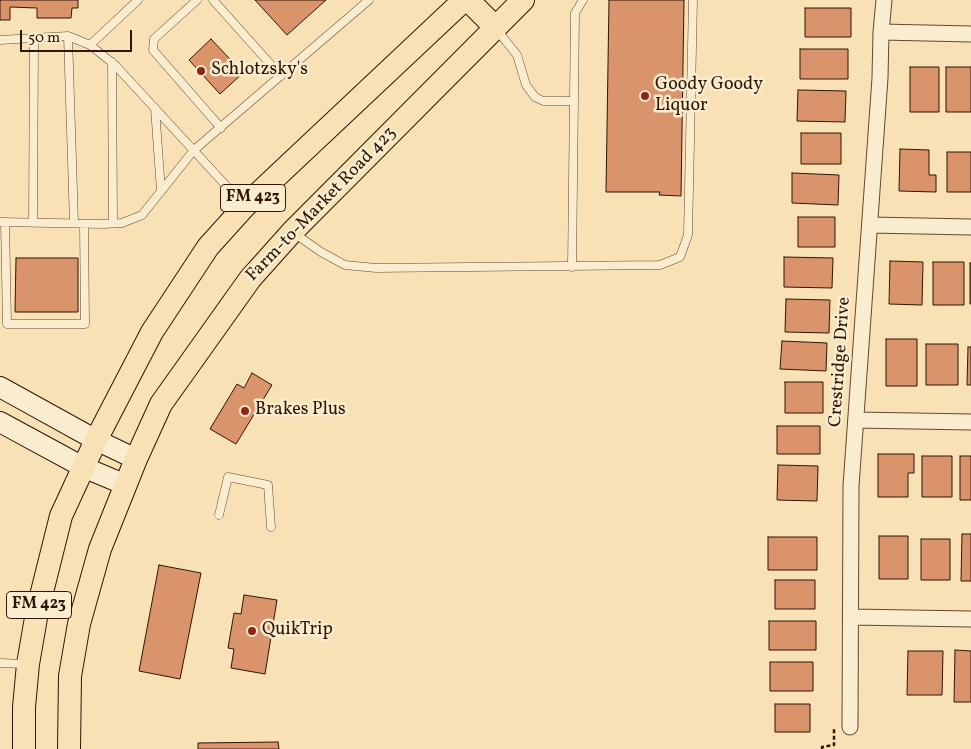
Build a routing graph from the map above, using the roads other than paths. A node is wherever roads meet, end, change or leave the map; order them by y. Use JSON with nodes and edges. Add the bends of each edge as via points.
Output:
{"nodes":[{"id":1,"x":138,"y":0,"type":"edge"},
{"id":2,"x":197,"y":0,"type":"edge"},
{"id":3,"x":213,"y":0,"type":"edge"},
{"id":4,"x":369,"y":0,"type":"edge"},
{"id":5,"x":464,"y":0,"type":"edge"},
{"id":6,"x":468,"y":0,"type":"edge"},
{"id":7,"x":523,"y":0,"type":"edge"},
{"id":8,"x":583,"y":0,"type":"edge"},
{"id":9,"x":693,"y":0,"type":"edge"},
{"id":10,"x":884,"y":0,"type":"edge"},
{"id":11,"x":496,"y":28,"type":"junction"},
{"id":12,"x":881,"y":32,"type":"junction"},
{"id":13,"x":971,"y":34,"type":"edge"},
{"id":14,"x":68,"y":36,"type":"junction"},
{"id":15,"x":34,"y":37,"type":"junction"},
{"id":16,"x":0,"y":40,"type":"edge"},
{"id":17,"x":90,"y":45,"type":"junction"},
{"id":18,"x":112,"y":62,"type":"junction"},
{"id":19,"x":281,"y":76,"type":"junction"},
{"id":20,"x":574,"y":101,"type":"junction"},
{"id":21,"x":155,"y":108,"type":"junction"},
{"id":22,"x":220,"y":128,"type":"junction"},
{"id":23,"x":194,"y":150,"type":"junction"},
{"id":24,"x":160,"y":191,"type":"junction"},
{"id":25,"x":245,"y":206,"type":"junction"},
{"id":26,"x":2,"y":222,"type":"edge"},
{"id":27,"x":33,"y":223,"type":"junction"},
{"id":28,"x":113,"y":223,"type":"junction"},
{"id":29,"x":74,"y":224,"type":"junction"},
{"id":30,"x":84,"y":224,"type":"junction"},
{"id":31,"x":870,"y":225,"type":"junction"},
{"id":32,"x":971,"y":227,"type":"edge"},
{"id":33,"x":292,"y":232,"type":"junction"},
{"id":34,"x":572,"y":267,"type":"junction"},
{"id":35,"x":0,"y":387,"type":"edge"},
{"id":36,"x":856,"y":420,"type":"junction"},
{"id":37,"x":0,"y":422,"type":"edge"},
{"id":38,"x":971,"y":422,"type":"edge"},
{"id":39,"x":96,"y":440,"type":"junction"},
{"id":40,"x":136,"y":459,"type":"junction"},
{"id":41,"x":83,"y":467,"type":"junction"},
{"id":42,"x":126,"y":485,"type":"junction"},
{"id":43,"x":219,"y":515,"type":"dead end"},
{"id":44,"x":271,"y":527,"type":"dead end"},
{"id":45,"x":851,"y":617,"type":"junction"},
{"id":46,"x":971,"y":619,"type":"edge"},
{"id":47,"x":0,"y":663,"type":"edge"},
{"id":48,"x":28,"y":664,"type":"junction"},
{"id":49,"x":850,"y":727,"type":"road end"},
{"id":50,"x":24,"y":749,"type":"edge"},
{"id":51,"x":69,"y":749,"type":"edge"}],
"edges":[{"from":1,"to":17,"type":"lane"},
{"from":2,"to":22,"type":"lane","via":[[154,39],[154,50]]},
{"from":3,"to":19,"type":"lane"},
{"from":4,"to":19,"type":"lane"},
{"from":5,"to":25,"type":"main road","number":"FM 423"},
{"from":6,"to":11,"type":"main road"},
{"from":7,"to":11,"type":"main road","name":"Farm-to-Market Road 423","number":"FM 423"},
{"from":8,"to":20,"type":"lane","via":[[575,14]]},
{"from":9,"to":34,"type":"lane","via":[[688,235],[685,246],[680,257],[660,265]]},
{"from":10,"to":12,"type":"street","name":"Crestridge Drive"},
{"from":11,"to":20,"type":"lane","via":[[517,55],[526,84],[535,97],[543,102]]},
{"from":11,"to":33,"type":"main road","name":"Farm-to-Market Road 423","number":"FM 423"},
{"from":12,"to":13,"type":"street"},
{"from":12,"to":31,"type":"street","name":"Crestridge Drive"},
{"from":14,"to":15,"type":"lane"},
{"from":14,"to":17,"type":"lane"},
{"from":14,"to":29,"type":"lane"},
{"from":15,"to":16,"type":"lane"},
{"from":15,"to":27,"type":"lane"},
{"from":17,"to":18,"type":"lane"},
{"from":18,"to":21,"type":"lane"},
{"from":18,"to":28,"type":"lane"},
{"from":19,"to":22,"type":"lane"},
{"from":20,"to":34,"type":"lane"},
{"from":21,"to":23,"type":"lane"},
{"from":21,"to":24,"type":"lane"},
{"from":22,"to":23,"type":"lane"},
{"from":23,"to":24,"type":"lane"},
{"from":23,"to":25,"type":"lane"},
{"from":24,"to":28,"type":"lane","via":[[142,214],[122,223]]},
{"from":25,"to":39,"type":"main road","number":"FM 423","via":[[208,247],[152,332]]},
{"from":26,"to":27,"type":"lane"},
{"from":26,"to":30,"type":"lane","via":[[7,324],[85,324]]},
{"from":27,"to":29,"type":"lane"},
{"from":28,"to":30,"type":"lane"},
{"from":29,"to":30,"type":"lane"},
{"from":31,"to":32,"type":"street"},
{"from":31,"to":36,"type":"street","name":"Crestridge Drive"},
{"from":33,"to":34,"type":"lane","via":[[345,265],[376,268]]},
{"from":33,"to":40,"type":"main road","name":"Farm-to-Market Road 423","number":"FM 423","via":[[250,279],[161,404]]},
{"from":35,"to":39,"type":"main road"},
{"from":36,"to":38,"type":"street"},
{"from":36,"to":45,"type":"street","name":"Crestridge Drive","via":[[851,486]]},
{"from":37,"to":41,"type":"main road"},
{"from":39,"to":40,"type":"main road"},
{"from":39,"to":41,"type":"main road","number":"FM 423"},
{"from":40,"to":42,"type":"main road","name":"Farm-to-Market Road 423","number":"FM 423"},
{"from":41,"to":42,"type":"main road"},
{"from":41,"to":48,"type":"main road","number":"FM 423","via":[[61,516],[37,612]]},
{"from":42,"to":51,"type":"main road","name":"Farm-to-Market Road 423","number":"FM 423","via":[[100,549],[79,624],[70,676]]},
{"from":43,"to":44,"type":"lane","via":[[228,477],[268,485]]},
{"from":45,"to":46,"type":"street"},
{"from":45,"to":49,"type":"street","name":"Crestridge Drive"},
{"from":47,"to":48,"type":"lane"},
{"from":48,"to":50,"type":"main road","number":"FM 423"}]}
